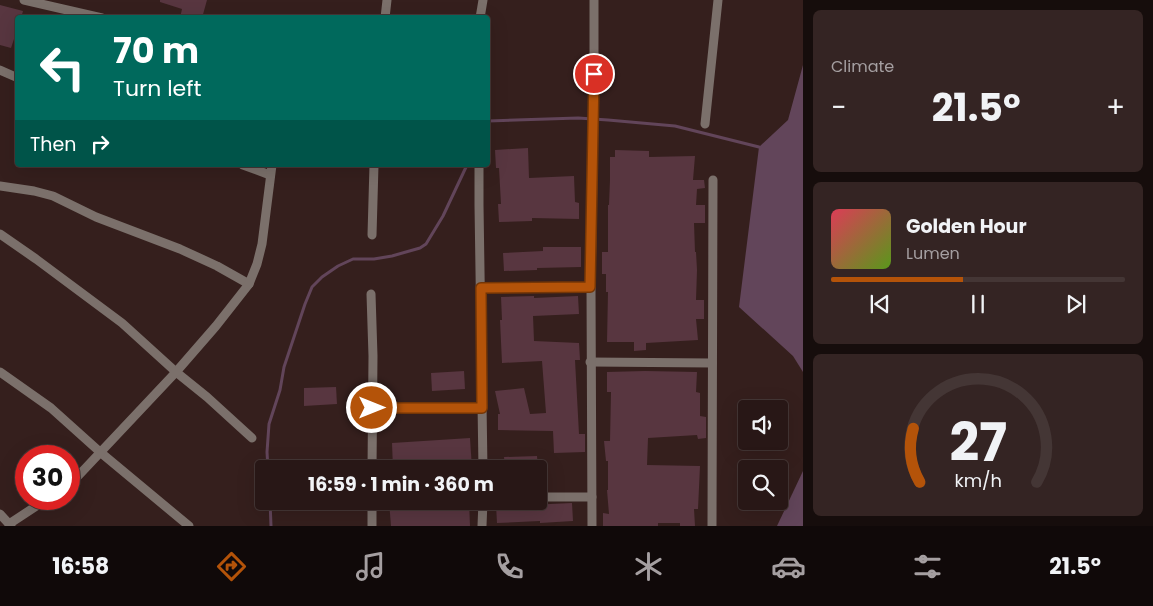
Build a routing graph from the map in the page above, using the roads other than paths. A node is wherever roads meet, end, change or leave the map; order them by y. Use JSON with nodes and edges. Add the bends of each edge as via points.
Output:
{"nodes":[{"id":1,"x":24,"y":0,"type":"edge"},
{"id":2,"x":387,"y":0,"type":"edge"},
{"id":3,"x":483,"y":0,"type":"edge"},
{"id":4,"x":594,"y":0,"type":"edge"},
{"id":5,"x":718,"y":0,"type":"edge"},
{"id":6,"x":89,"y":15,"type":"edge"},
{"id":7,"x":385,"y":15,"type":"edge"},
{"id":8,"x":480,"y":15,"type":"edge"},
{"id":9,"x":0,"y":70,"type":"edge"},
{"id":10,"x":15,"y":77,"type":"edge"},
{"id":11,"x":705,"y":124,"type":"dead end"},
{"id":12,"x":248,"y":167,"type":"edge"},
{"id":13,"x":272,"y":167,"type":"edge"},
{"id":14,"x":374,"y":167,"type":"edge"},
{"id":15,"x":479,"y":167,"type":"edge"},
{"id":16,"x":270,"y":175,"type":"junction"},
{"id":17,"x":712,"y":180,"type":"dead end"},
{"id":18,"x":0,"y":186,"type":"edge"},
{"id":19,"x":0,"y":234,"type":"edge"},
{"id":20,"x":372,"y":235,"type":"dead end"},
{"id":21,"x":248,"y":284,"type":"junction"},
{"id":22,"x":590,"y":287,"type":"junction"},
{"id":23,"x":481,"y":288,"type":"junction"},
{"id":24,"x":371,"y":294,"type":"dead end"},
{"id":25,"x":590,"y":362,"type":"junction"},
{"id":26,"x":712,"y":363,"type":"junction"},
{"id":27,"x":0,"y":372,"type":"edge"},
{"id":28,"x":176,"y":372,"type":"junction"},
{"id":29,"x":372,"y":408,"type":"junction"},
{"id":30,"x":482,"y":408,"type":"junction"},
{"id":31,"x":252,"y":438,"type":"dead end"},
{"id":32,"x":100,"y":452,"type":"junction"},
{"id":33,"x":372,"y":460,"type":"edge"},
{"id":34,"x":483,"y":460,"type":"edge"},
{"id":35,"x":80,"y":474,"type":"edge"},
{"id":36,"x":547,"y":497,"type":"edge"},
{"id":37,"x":592,"y":497,"type":"junction"},
{"id":38,"x":31,"y":510,"type":"edge"},
{"id":39,"x":372,"y":510,"type":"edge"},
{"id":40,"x":483,"y":510,"type":"edge"},
{"id":41,"x":0,"y":514,"type":"edge"},
{"id":42,"x":10,"y":525,"type":"edge"},
{"id":43,"x":189,"y":526,"type":"edge"},
{"id":44,"x":372,"y":526,"type":"edge"},
{"id":45,"x":482,"y":526,"type":"edge"},
{"id":46,"x":592,"y":526,"type":"edge"},
{"id":47,"x":712,"y":526,"type":"edge"}],
"edges":[{"from":1,"to":6,"type":"street"},
{"from":2,"to":7,"type":"street"},
{"from":3,"to":8,"type":"street"},
{"from":4,"to":22,"type":"street"},
{"from":5,"to":11,"type":"street"},
{"from":9,"to":10,"type":"street"},
{"from":12,"to":16,"type":"street"},
{"from":13,"to":16,"type":"street"},
{"from":14,"to":20,"type":"street"},
{"from":15,"to":23,"type":"street"},
{"from":16,"to":21,"type":"street","via":[[262,244]]},
{"from":17,"to":26,"type":"street"},
{"from":18,"to":21,"type":"street","via":[[53,196],[96,217],[180,249]]},
{"from":19,"to":28,"type":"street","via":[[122,323]]},
{"from":21,"to":28,"type":"street"},
{"from":22,"to":23,"type":"street"},
{"from":22,"to":25,"type":"street"},
{"from":23,"to":30,"type":"street"},
{"from":24,"to":29,"type":"street"},
{"from":25,"to":26,"type":"street"},
{"from":25,"to":37,"type":"street"},
{"from":26,"to":47,"type":"street"},
{"from":27,"to":32,"type":"street","via":[[51,408]]},
{"from":28,"to":31,"type":"street"},
{"from":28,"to":32,"type":"street"},
{"from":29,"to":30,"type":"street"},
{"from":29,"to":33,"type":"street"},
{"from":30,"to":34,"type":"street"},
{"from":32,"to":35,"type":"street"},
{"from":32,"to":43,"type":"street"},
{"from":36,"to":37,"type":"street"},
{"from":37,"to":46,"type":"street"},
{"from":38,"to":42,"type":"street"},
{"from":39,"to":44,"type":"street"},
{"from":40,"to":45,"type":"street"},
{"from":41,"to":42,"type":"street"}]}
